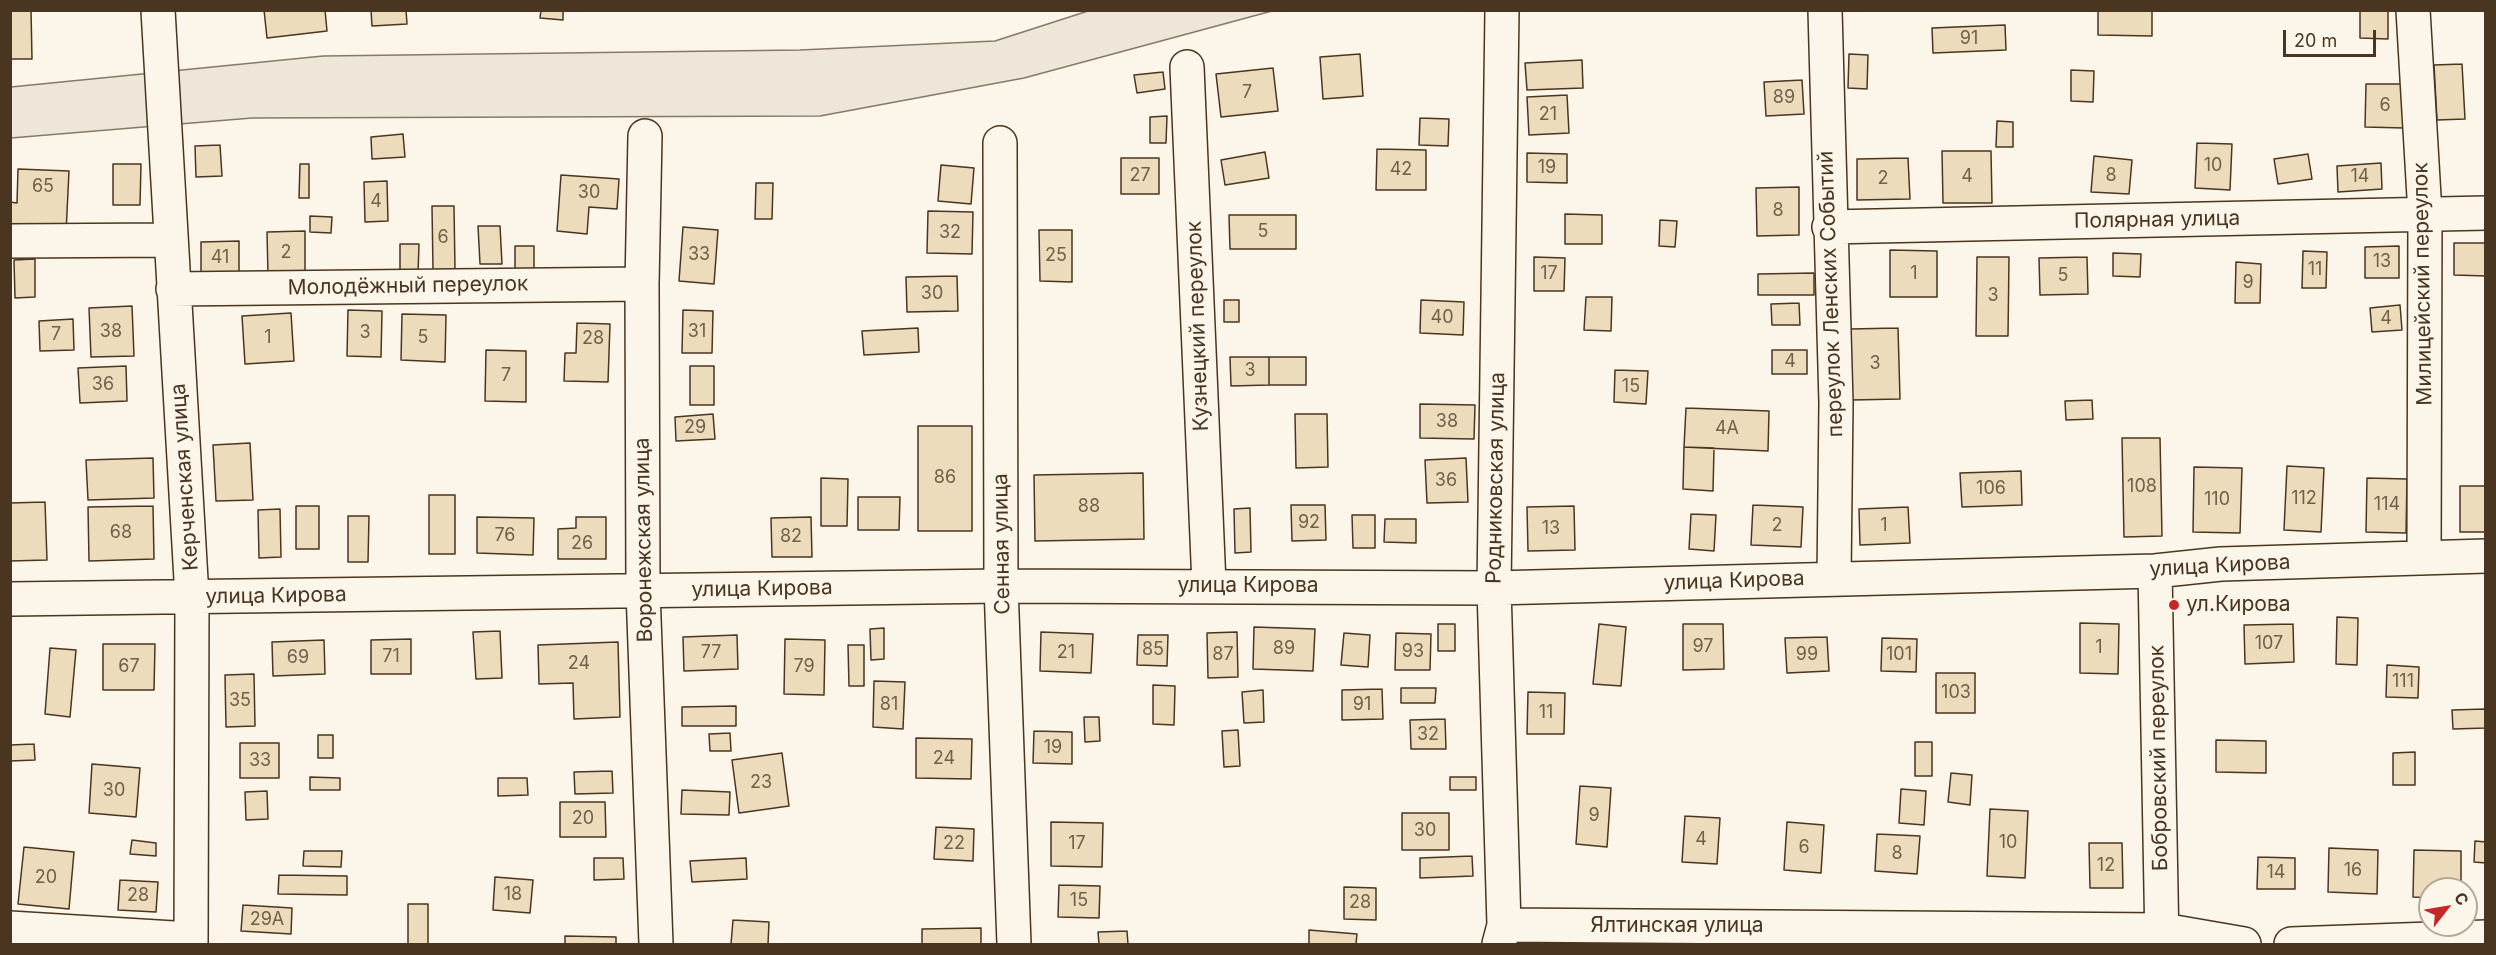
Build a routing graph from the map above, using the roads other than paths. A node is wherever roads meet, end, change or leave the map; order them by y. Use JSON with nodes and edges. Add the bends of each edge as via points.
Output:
{"nodes":[{"id":1,"x":158,"y":10,"type":"edge"},
{"id":2,"x":1502,"y":10,"type":"edge"},
{"id":3,"x":1825,"y":10,"type":"edge"},
{"id":4,"x":2413,"y":10,"type":"edge"},
{"id":5,"x":1187,"y":67,"type":"dead end"},
{"id":6,"x":645,"y":136,"type":"dead end"},
{"id":7,"x":1000,"y":143,"type":"dead end"},
{"id":8,"x":2486,"y":213,"type":"edge"},
{"id":9,"x":2425,"y":214,"type":"junction"},
{"id":10,"x":1829,"y":227,"type":"junction"},
{"id":11,"x":171,"y":240,"type":"junction"},
{"id":12,"x":10,"y":241,"type":"edge"},
{"id":13,"x":642,"y":284,"type":"junction"},
{"id":14,"x":173,"y":290,"type":"junction"},
{"id":15,"x":2486,"y":556,"type":"edge"},
{"id":16,"x":2424,"y":558,"type":"junction"},
{"id":17,"x":2155,"y":571,"type":"junction"},
{"id":18,"x":1834,"y":578,"type":"junction"},
{"id":19,"x":1209,"y":585,"type":"junction"},
{"id":20,"x":1001,"y":586,"type":"junction"},
{"id":21,"x":1494,"y":588,"type":"junction"},
{"id":22,"x":643,"y":591,"type":"junction"},
{"id":23,"x":192,"y":597,"type":"junction"},
{"id":24,"x":10,"y":599,"type":"edge"},
{"id":25,"x":10,"y":928,"type":"edge"},
{"id":26,"x":1502,"y":935,"type":"edge"},
{"id":27,"x":2163,"y":937,"type":"edge"},
{"id":28,"x":2486,"y":937,"type":"edge"},
{"id":29,"x":190,"y":942,"type":"edge"},
{"id":30,"x":656,"y":945,"type":"edge"},
{"id":31,"x":1014,"y":945,"type":"edge"},
{"id":32,"x":2244,"y":945,"type":"edge"},
{"id":33,"x":2291,"y":945,"type":"edge"}],
"edges":[{"from":1,"to":11,"type":"street","name":"Керченская улица"},
{"from":2,"to":21,"type":"street","name":"Родниковская улица"},
{"from":3,"to":10,"type":"street","name":"переулок Ленских Событий"},
{"from":4,"to":9,"type":"street","name":"Милицейский переулок"},
{"from":5,"to":19,"type":"street","name":"Кузнецкий переулок"},
{"from":6,"to":13,"type":"street","name":"Воронежская улица"},
{"from":7,"to":20,"type":"street","name":"Сенная улица"},
{"from":8,"to":9,"type":"street","name":"Полярная улица"},
{"from":9,"to":10,"type":"street","name":"Полярная улица"},
{"from":9,"to":16,"type":"street","name":"Милицейский переулок"},
{"from":10,"to":18,"type":"street","name":"переулок Ленских Событий","via":[[1836,403]]},
{"from":11,"to":12,"type":"street"},
{"from":11,"to":14,"type":"street","name":"Керченская улица"},
{"from":13,"to":14,"type":"street","name":"Молодёжный переулок"},
{"from":13,"to":22,"type":"street","name":"Воронежская улица"},
{"from":14,"to":23,"type":"street","name":"Керченская улица"},
{"from":15,"to":16,"type":"street","name":"улица Кирова"},
{"from":16,"to":17,"type":"street","name":"улица Кирова","via":[[2221,564]]},
{"from":17,"to":18,"type":"street","name":"улица Кирова"},
{"from":17,"to":27,"type":"street","name":"Бобровский переулок"},
{"from":18,"to":21,"type":"street","name":"улица Кирова"},
{"from":19,"to":20,"type":"street","name":"улица Кирова"},
{"from":19,"to":21,"type":"street","name":"улица Кирова"},
{"from":20,"to":22,"type":"street","name":"улица Кирова"},
{"from":20,"to":31,"type":"street","name":"Сенная улица"},
{"from":21,"to":26,"type":"street","name":"Родниковская улица"},
{"from":22,"to":23,"type":"street","name":"улица Кирова"},
{"from":22,"to":30,"type":"street","name":"Воронежская улица"},
{"from":23,"to":24,"type":"street","name":"улица Кирова"},
{"from":23,"to":29,"type":"street","name":"Керченская улица"},
{"from":25,"to":29,"type":"street"},
{"from":26,"to":27,"type":"street","name":"Ялтинская улица"},
{"from":27,"to":32,"type":"street","name":"Ялтинская улица"},
{"from":28,"to":33,"type":"street"}]}
